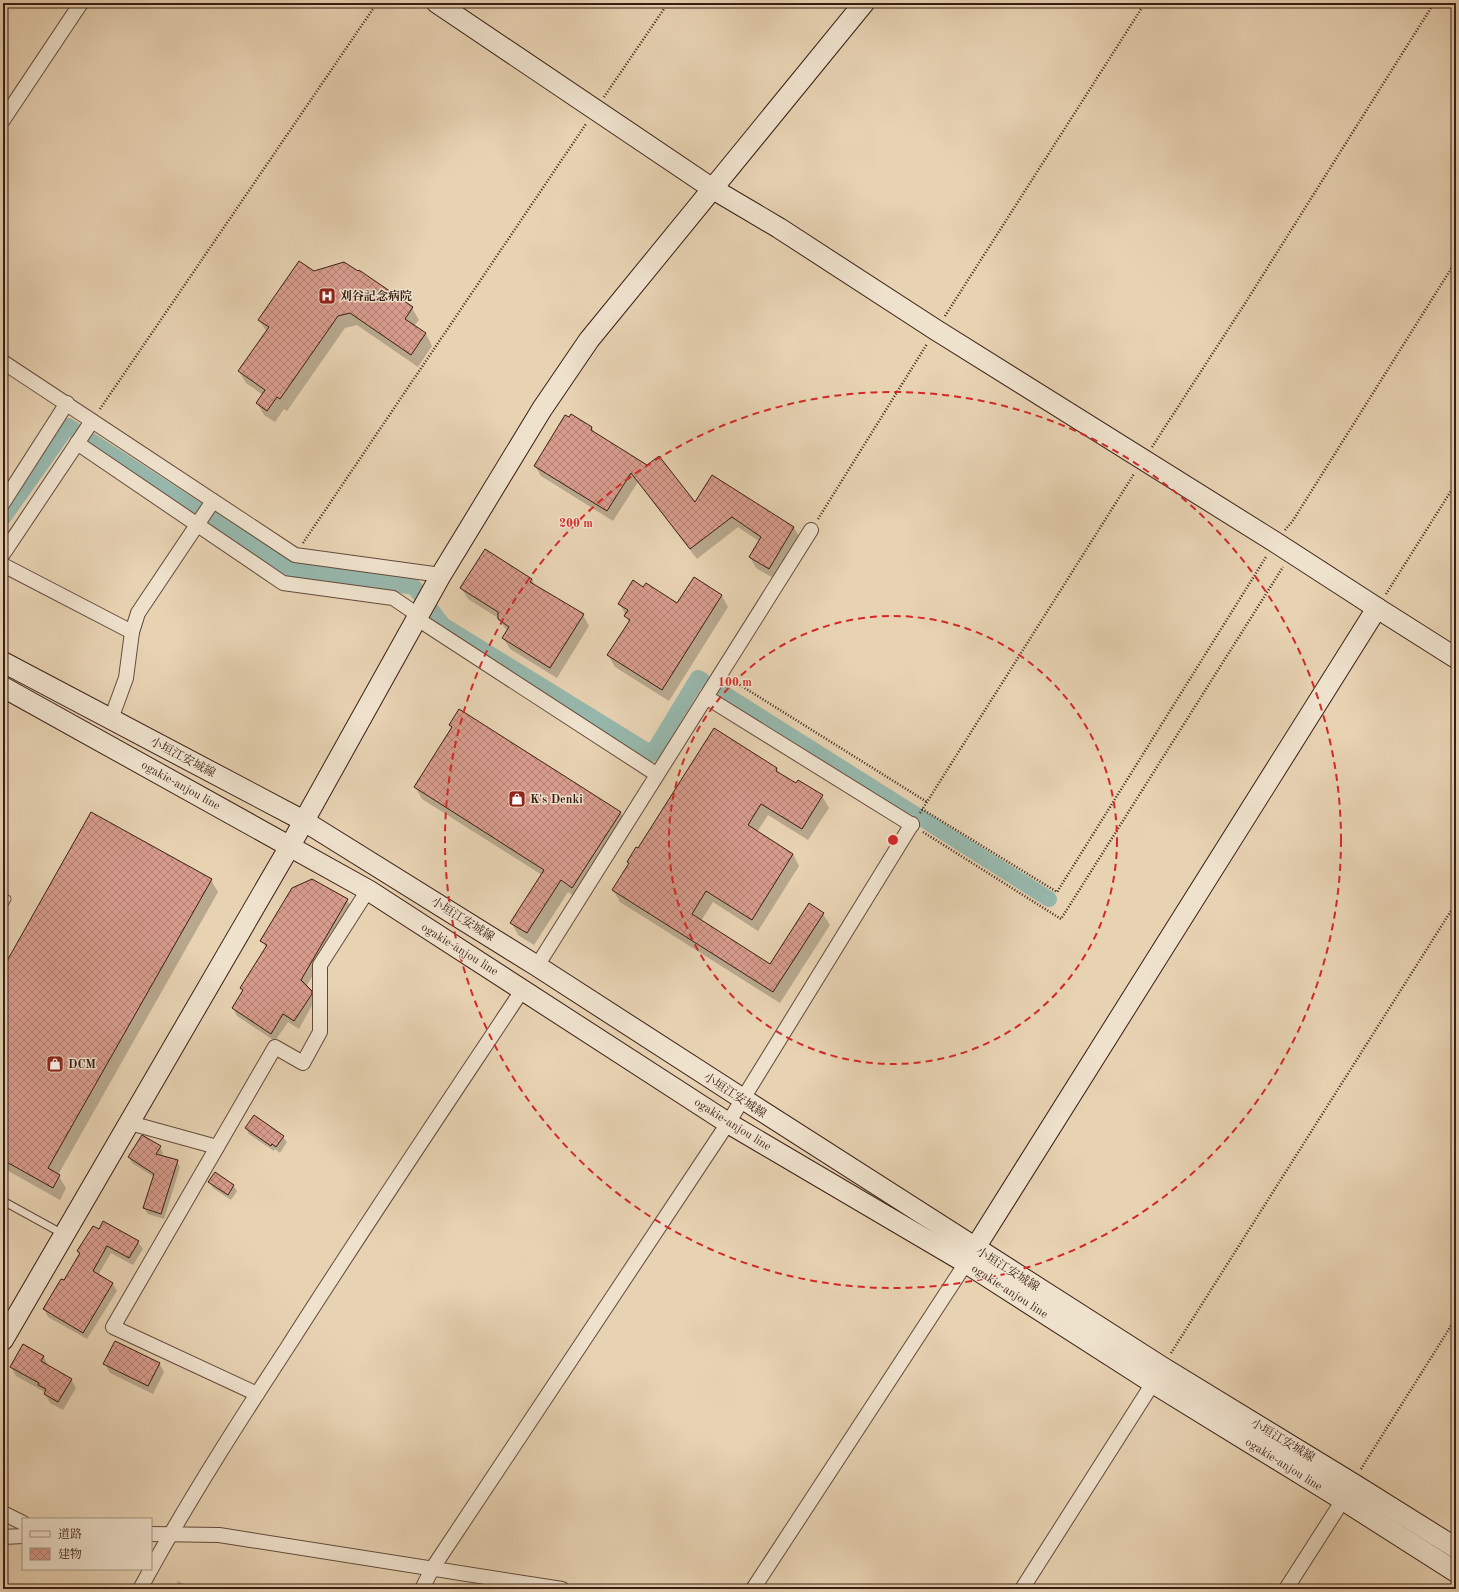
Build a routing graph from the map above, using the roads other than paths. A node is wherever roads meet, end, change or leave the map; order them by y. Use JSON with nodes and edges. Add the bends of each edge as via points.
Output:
{"nodes":[{"id":1,"x":81,"y":3,"type":"edge"},
{"id":2,"x":437,"y":3,"type":"edge"},
{"id":3,"x":864,"y":3,"type":"edge"},
{"id":4,"x":3,"y":120,"type":"edge"},
{"id":5,"x":713,"y":189,"type":"junction"},
{"id":6,"x":3,"y":362,"type":"edge"},
{"id":7,"x":67,"y":403,"type":"junction"},
{"id":8,"x":92,"y":421,"type":"junction"},
{"id":9,"x":77,"y":442,"type":"junction"},
{"id":10,"x":213,"y":501,"type":"junction"},
{"id":11,"x":3,"y":503,"type":"edge"},
{"id":12,"x":198,"y":524,"type":"junction"},
{"id":13,"x":811,"y":530,"type":"road end"},
{"id":14,"x":3,"y":554,"type":"edge"},
{"id":15,"x":3,"y":565,"type":"edge"},
{"id":16,"x":440,"y":576,"type":"junction"},
{"id":17,"x":1377,"y":608,"type":"junction"},
{"id":18,"x":418,"y":616,"type":"junction"},
{"id":19,"x":132,"y":632,"type":"junction"},
{"id":20,"x":1456,"y":658,"type":"edge"},
{"id":21,"x":3,"y":662,"type":"edge"},
{"id":22,"x":3,"y":687,"type":"edge"},
{"id":23,"x":706,"y":697,"type":"junction"},
{"id":24,"x":111,"y":719,"type":"junction"},
{"id":25,"x":656,"y":774,"type":"junction"},
{"id":26,"x":304,"y":820,"type":"junction"},
{"id":27,"x":290,"y":846,"type":"junction"},
{"id":28,"x":368,"y":890,"type":"junction"},
{"id":29,"x":7,"y":899,"type":"dead end"},
{"id":30,"x":3,"y":906,"type":"edge"},
{"id":31,"x":537,"y":966,"type":"junction"},
{"id":32,"x":523,"y":989,"type":"junction"},
{"id":33,"x":743,"y":1099,"type":"junction"},
{"id":34,"x":130,"y":1123,"type":"junction"},
{"id":35,"x":728,"y":1123,"type":"junction"},
{"id":36,"x":217,"y":1147,"type":"junction"},
{"id":37,"x":3,"y":1201,"type":"edge"},
{"id":38,"x":63,"y":1234,"type":"junction"},
{"id":39,"x":970,"y":1255,"type":"junction"},
{"id":40,"x":3,"y":1340,"type":"edge"},
{"id":41,"x":1158,"y":1375,"type":"junction"},
{"id":42,"x":257,"y":1394,"type":"junction"},
{"id":43,"x":1343,"y":1500,"type":"junction"},
{"id":44,"x":3,"y":1513,"type":"edge"},
{"id":45,"x":22,"y":1522,"type":"edge"},
{"id":46,"x":152,"y":1534,"type":"edge"},
{"id":47,"x":170,"y":1534,"type":"junction"},
{"id":48,"x":3,"y":1536,"type":"edge"},
{"id":49,"x":22,"y":1536,"type":"edge"},
{"id":50,"x":1456,"y":1548,"type":"edge"},
{"id":51,"x":152,"y":1567,"type":"edge"},
{"id":52,"x":432,"y":1569,"type":"junction"},
{"id":53,"x":150,"y":1570,"type":"edge"},
{"id":54,"x":1456,"y":1572,"type":"edge"},
{"id":55,"x":140,"y":1589,"type":"edge"},
{"id":56,"x":422,"y":1589,"type":"edge"},
{"id":57,"x":562,"y":1589,"type":"edge"},
{"id":58,"x":753,"y":1589,"type":"edge"},
{"id":59,"x":1022,"y":1589,"type":"edge"},
{"id":60,"x":1286,"y":1589,"type":"edge"}],
"edges":[{"from":1,"to":4,"type":"street"},
{"from":2,"to":5,"type":"street"},
{"from":3,"to":5,"type":"street"},
{"from":5,"to":16,"type":"street","via":[[589,340],[542,409]]},
{"from":5,"to":17,"type":"street","via":[[779,228]]},
{"from":6,"to":7,"type":"street"},
{"from":7,"to":8,"type":"street"},
{"from":7,"to":11,"type":"street"},
{"from":8,"to":9,"type":"street"},
{"from":8,"to":10,"type":"street"},
{"from":9,"to":12,"type":"street"},
{"from":9,"to":14,"type":"street"},
{"from":10,"to":12,"type":"street"},
{"from":10,"to":16,"type":"street","via":[[295,555]]},
{"from":12,"to":18,"type":"street","via":[[283,583],[392,598]]},
{"from":12,"to":19,"type":"street","via":[[138,614]]},
{"from":13,"to":23,"type":"street"},
{"from":15,"to":19,"type":"street"},
{"from":16,"to":18,"type":"street"},
{"from":17,"to":20,"type":"street"},
{"from":17,"to":39,"type":"street"},
{"from":18,"to":25,"type":"street"},
{"from":18,"to":26,"type":"street"},
{"from":19,"to":24,"type":"street","via":[[126,678]]},
{"from":21,"to":24,"type":"street","name":"小垣江安城線"},
{"from":22,"to":27,"type":"street","name":"ogakie-anjou line"},
{"from":23,"to":25,"type":"street"},
{"from":23,"to":33,"type":"street","via":[[912,825]]},
{"from":24,"to":26,"type":"street","name":"小垣江安城線"},
{"from":25,"to":31,"type":"street"},
{"from":26,"to":27,"type":"street"},
{"from":26,"to":31,"type":"street","name":"小垣江安城線"},
{"from":27,"to":28,"type":"street","name":"ogakie-anjou line"},
{"from":27,"to":34,"type":"street"},
{"from":28,"to":32,"type":"street","name":"ogakie-anjou line"},
{"from":28,"to":36,"type":"street","via":[[320,964],[320,1032],[304,1063],[275,1047]]},
{"from":29,"to":30,"type":"lane"},
{"from":31,"to":33,"type":"street","name":"小垣江安城線"},
{"from":32,"to":35,"type":"street","name":"ogakie-anjou line"},
{"from":32,"to":42,"type":"street","via":[[361,1232]]},
{"from":33,"to":35,"type":"street"},
{"from":33,"to":39,"type":"street","name":"小垣江安城線"},
{"from":34,"to":36,"type":"street"},
{"from":34,"to":38,"type":"street"},
{"from":35,"to":39,"type":"street","name":"ogakie-anjou line"},
{"from":35,"to":52,"type":"street"},
{"from":36,"to":42,"type":"street","via":[[113,1327]]},
{"from":37,"to":38,"type":"lane"},
{"from":38,"to":40,"type":"street"},
{"from":39,"to":41,"type":"street","name":"ogakie-anjou line"},
{"from":39,"to":58,"type":"street"},
{"from":41,"to":43,"type":"street","name":"ogakie-anjou line"},
{"from":41,"to":50,"type":"street","name":"小垣江安城線","via":[[1352,1483]]},
{"from":41,"to":59,"type":"street"},
{"from":42,"to":47,"type":"street"},
{"from":43,"to":54,"type":"street","name":"ogakie-anjou line"},
{"from":43,"to":60,"type":"street"},
{"from":44,"to":45,"type":"street"},
{"from":46,"to":47,"type":"street"},
{"from":47,"to":51,"type":"street"},
{"from":47,"to":52,"type":"street","via":[[219,1535]]},
{"from":48,"to":49,"type":"street"},
{"from":52,"to":56,"type":"street"},
{"from":52,"to":57,"type":"street"},
{"from":53,"to":55,"type":"street"}]}
